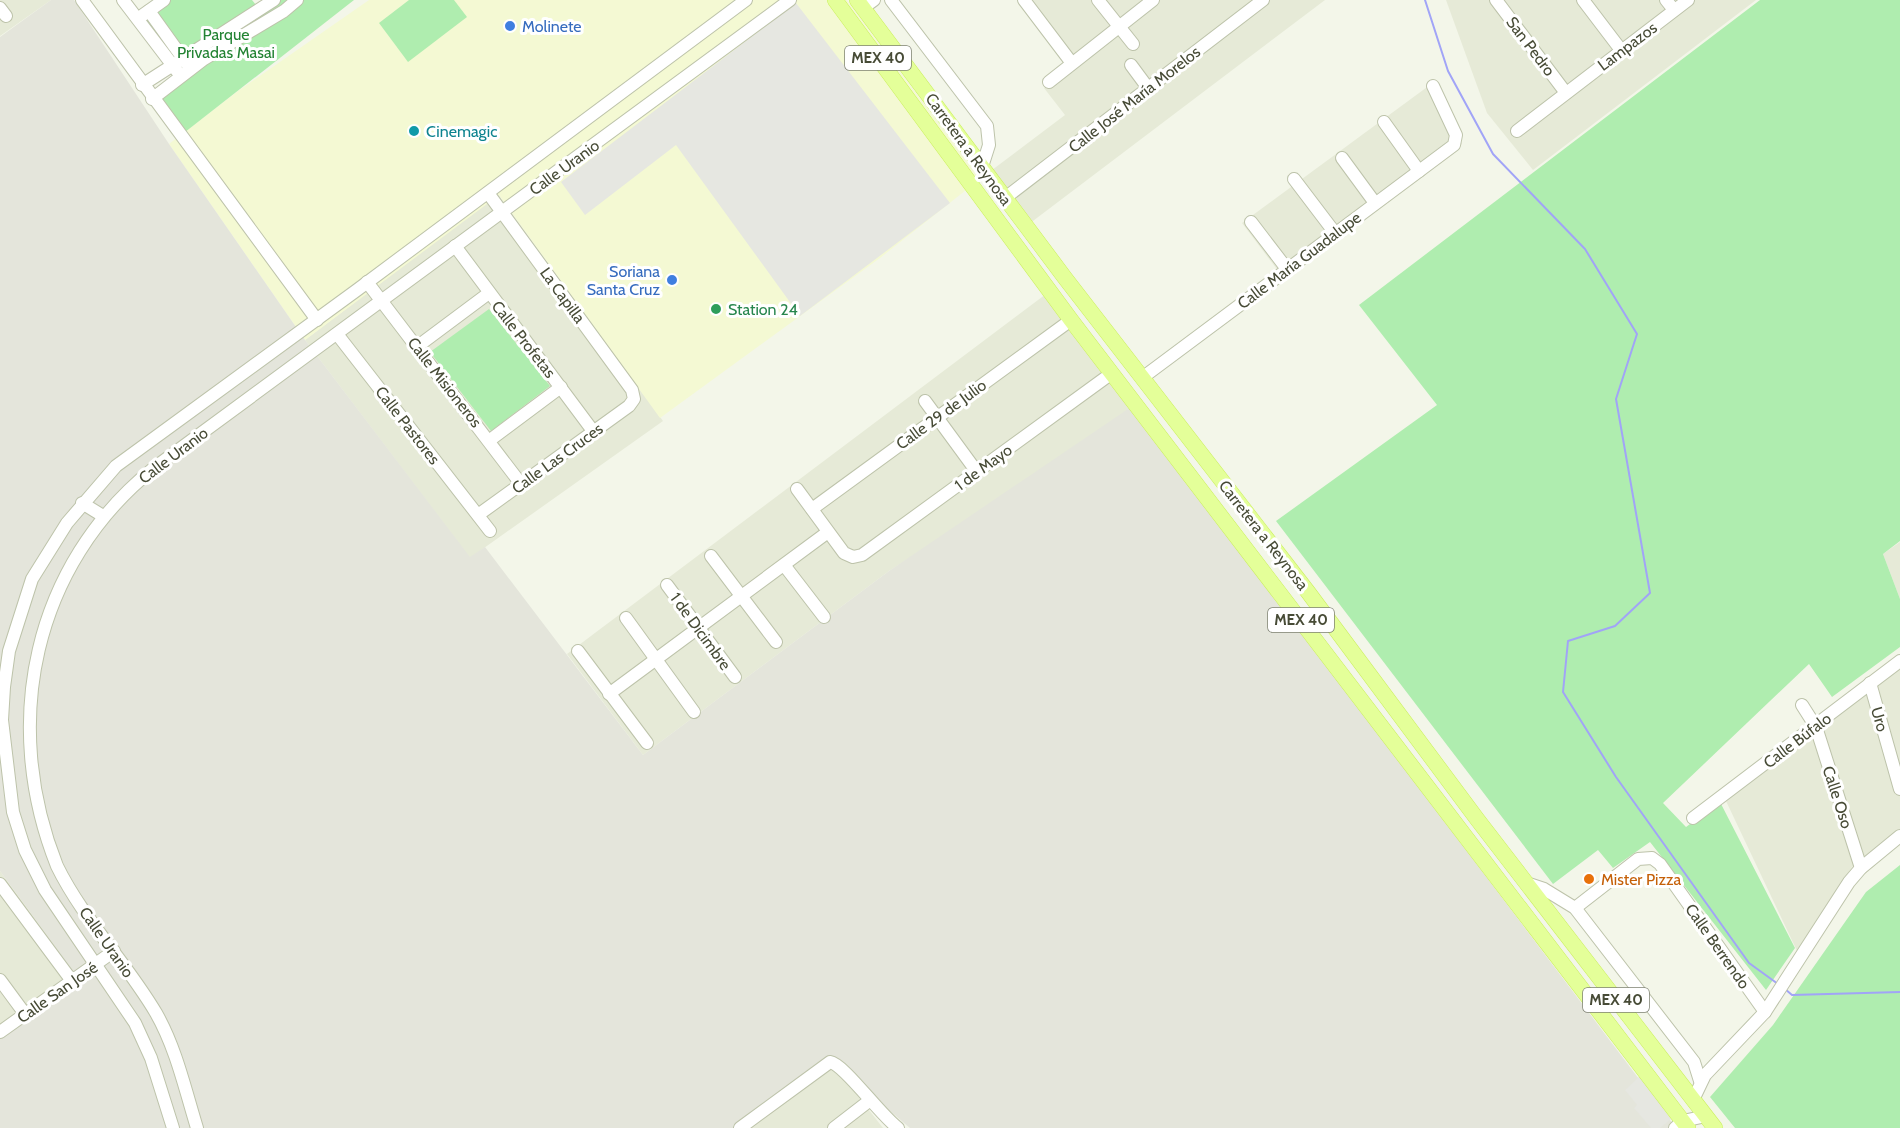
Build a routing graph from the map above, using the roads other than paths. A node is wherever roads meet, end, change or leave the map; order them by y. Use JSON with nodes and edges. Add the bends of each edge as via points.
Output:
{"nodes":[{"id":1,"x":81,"y":0,"type":"edge"},
{"id":2,"x":123,"y":0,"type":"edge"},
{"id":3,"x":164,"y":0,"type":"edge"},
{"id":4,"x":274,"y":0,"type":"edge"},
{"id":5,"x":297,"y":0,"type":"edge"},
{"id":6,"x":747,"y":0,"type":"edge"},
{"id":7,"x":790,"y":0,"type":"edge"},
{"id":8,"x":835,"y":0,"type":"edge"},
{"id":9,"x":891,"y":0,"type":"edge"},
{"id":10,"x":1024,"y":0,"type":"edge"},
{"id":11,"x":1098,"y":0,"type":"edge"},
{"id":12,"x":1153,"y":0,"type":"edge"},
{"id":13,"x":1263,"y":0,"type":"edge"},
{"id":14,"x":1496,"y":0,"type":"edge"},
{"id":15,"x":1583,"y":0,"type":"edge"},
{"id":16,"x":1688,"y":0,"type":"edge"},
{"id":17,"x":865,"y":3,"type":"edge"},
{"id":18,"x":1670,"y":5,"type":"edge"},
{"id":19,"x":260,"y":10,"type":"junction"},
{"id":20,"x":149,"y":11,"type":"junction"},
{"id":21,"x":137,"y":20,"type":"junction"},
{"id":22,"x":268,"y":21,"type":"junction"},
{"id":23,"x":1119,"y":27,"type":"junction"},
{"id":24,"x":1133,"y":44,"type":"dead end"},
{"id":25,"x":1621,"y":50,"type":"junction"},
{"id":26,"x":177,"y":62,"type":"junction"},
{"id":27,"x":1071,"y":62,"type":"junction"},
{"id":28,"x":1131,"y":65,"type":"dead end"},
{"id":29,"x":186,"y":72,"type":"junction"},
{"id":30,"x":889,"y":73,"type":"junction"},
{"id":31,"x":1049,"y":82,"type":"dead end"},
{"id":32,"x":142,"y":85,"type":"junction"},
{"id":33,"x":1433,"y":86,"type":"dead end"},
{"id":34,"x":1148,"y":88,"type":"junction"},
{"id":35,"x":1566,"y":93,"type":"junction"},
{"id":36,"x":152,"y":99,"type":"junction"},
{"id":37,"x":934,"y":101,"type":"junction"},
{"id":38,"x":1384,"y":122,"type":"dead end"},
{"id":39,"x":1517,"y":131,"type":"dead end"},
{"id":40,"x":1342,"y":158,"type":"dead end"},
{"id":41,"x":982,"y":167,"type":"junction"},
{"id":42,"x":1419,"y":171,"type":"junction"},
{"id":43,"x":1294,"y":179,"type":"dead end"},
{"id":44,"x":488,"y":193,"type":"junction"},
{"id":45,"x":1005,"y":198,"type":"junction"},
{"id":46,"x":1375,"y":203,"type":"junction"},
{"id":47,"x":502,"y":212,"type":"junction"},
{"id":48,"x":1251,"y":222,"type":"dead end"},
{"id":49,"x":1335,"y":233,"type":"junction"},
{"id":50,"x":455,"y":246,"type":"junction"},
{"id":51,"x":1287,"y":269,"type":"junction"},
{"id":52,"x":1065,"y":278,"type":"junction"},
{"id":53,"x":367,"y":282,"type":"junction"},
{"id":54,"x":489,"y":294,"type":"junction"},
{"id":55,"x":382,"y":301,"type":"junction"},
{"id":56,"x":1058,"y":302,"type":"junction"},
{"id":57,"x":317,"y":320,"type":"junction"},
{"id":58,"x":1071,"y":320,"type":"junction"},
{"id":59,"x":337,"y":334,"type":"junction"},
{"id":60,"x":1082,"y":334,"type":"junction"},
{"id":61,"x":418,"y":346,"type":"junction"},
{"id":62,"x":1131,"y":364,"type":"junction"},
{"id":63,"x":1112,"y":373,"type":"junction"},
{"id":64,"x":1142,"y":378,"type":"junction"},
{"id":65,"x":561,"y":387,"type":"junction"},
{"id":66,"x":634,"y":399,"type":"joint"},
{"id":67,"x":925,"y":401,"type":"dead end"},
{"id":68,"x":1169,"y":413,"type":"junction"},
{"id":69,"x":937,"y":417,"type":"junction"},
{"id":70,"x":593,"y":431,"type":"junction"},
{"id":71,"x":490,"y":440,"type":"junction"},
{"id":72,"x":977,"y":472,"type":"junction"},
{"id":73,"x":521,"y":484,"type":"junction"},
{"id":74,"x":797,"y":489,"type":"dead end"},
{"id":75,"x":82,"y":503,"type":"junction"},
{"id":76,"x":812,"y":509,"type":"junction"},
{"id":77,"x":478,"y":515,"type":"junction"},
{"id":78,"x":103,"y":516,"type":"junction"},
{"id":79,"x":490,"y":531,"type":"dead end"},
{"id":80,"x":828,"y":532,"type":"junction"},
{"id":81,"x":711,"y":556,"type":"dead end"},
{"id":82,"x":784,"y":565,"type":"junction"},
{"id":83,"x":667,"y":585,"type":"dead end"},
{"id":84,"x":741,"y":595,"type":"junction"},
{"id":85,"x":824,"y":617,"type":"dead end"},
{"id":86,"x":626,"y":618,"type":"dead end"},
{"id":87,"x":698,"y":627,"type":"junction"},
{"id":88,"x":776,"y":642,"type":"dead end"},
{"id":89,"x":578,"y":651,"type":"dead end"},
{"id":90,"x":655,"y":660,"type":"junction"},
{"id":91,"x":1900,"y":661,"type":"edge"},
{"id":92,"x":735,"y":677,"type":"dead end"},
{"id":93,"x":1869,"y":683,"type":"junction"},
{"id":94,"x":609,"y":694,"type":"junction"},
{"id":95,"x":1802,"y":705,"type":"dead end"},
{"id":96,"x":693,"y":712,"type":"dead end"},
{"id":97,"x":1816,"y":727,"type":"junction"},
{"id":98,"x":647,"y":743,"type":"dead end"},
{"id":99,"x":1430,"y":756,"type":"junction"},
{"id":100,"x":1413,"y":768,"type":"junction"},
{"id":101,"x":1900,"y":789,"type":"edge"},
{"id":102,"x":1693,"y":818,"type":"dead end"},
{"id":103,"x":1900,"y":837,"type":"edge"},
{"id":104,"x":1860,"y":868,"type":"junction"},
{"id":105,"x":1526,"y":883,"type":"junction"},
{"id":106,"x":0,"y":884,"type":"edge"},
{"id":107,"x":1575,"y":908,"type":"junction"},
{"id":108,"x":114,"y":951,"type":"junction"},
{"id":109,"x":97,"y":964,"type":"junction"},
{"id":110,"x":0,"y":980,"type":"edge"},
{"id":111,"x":72,"y":981,"type":"junction"},
{"id":112,"x":1765,"y":1012,"type":"junction"},
{"id":113,"x":25,"y":1014,"type":"junction"},
{"id":114,"x":0,"y":1032,"type":"edge"},
{"id":115,"x":1694,"y":1062,"type":"junction"},
{"id":116,"x":1715,"y":1064,"type":"junction"},
{"id":117,"x":1700,"y":1081,"type":"junction"},
{"id":118,"x":1693,"y":1100,"type":"junction"},
{"id":119,"x":869,"y":1101,"type":"junction"},
{"id":120,"x":1706,"y":1124,"type":"edge"},
{"id":121,"x":1682,"y":1126,"type":"edge"},
{"id":122,"x":173,"y":1128,"type":"edge"},
{"id":123,"x":197,"y":1128,"type":"edge"},
{"id":124,"x":740,"y":1128,"type":"edge"},
{"id":125,"x":834,"y":1128,"type":"edge"},
{"id":126,"x":898,"y":1128,"type":"edge"}],
"edges":[{"from":1,"to":32,"type":"street"},
{"from":2,"to":21,"type":"street"},
{"from":3,"to":20,"type":"street"},
{"from":4,"to":19,"type":"street"},
{"from":5,"to":22,"type":"street"},
{"from":6,"to":44,"type":"street","name":"Calle Uranio"},
{"from":7,"to":47,"type":"street","name":"Calle Uranio"},
{"from":8,"to":30,"type":"main road","name":"Carretera a Reynosa","number":"MEX 40"},
{"from":9,"to":41,"type":"street","via":[[987,126],[989,145]]},
{"from":10,"to":27,"type":"street"},
{"from":11,"to":23,"type":"street"},
{"from":12,"to":23,"type":"street"},
{"from":13,"to":34,"type":"street","name":"Calle José María Morelos"},
{"from":14,"to":35,"type":"street","name":"San Pedro"},
{"from":15,"to":25,"type":"street"},
{"from":16,"to":18,"type":"street","name":"Lampazos"},
{"from":17,"to":37,"type":"main road","name":"Carretera a Reynosa","number":"MEX 40"},
{"from":18,"to":25,"type":"street","name":"Lampazos"},
{"from":19,"to":22,"type":"street"},
{"from":19,"to":26,"type":"street"},
{"from":20,"to":21,"type":"street"},
{"from":20,"to":26,"type":"street"},
{"from":21,"to":26,"type":"street"},
{"from":22,"to":29,"type":"street"},
{"from":23,"to":24,"type":"street"},
{"from":23,"to":27,"type":"street"},
{"from":25,"to":35,"type":"street","name":"Lampazos"},
{"from":26,"to":29,"type":"street"},
{"from":26,"to":32,"type":"street"},
{"from":27,"to":31,"type":"street"},
{"from":28,"to":34,"type":"street"},
{"from":29,"to":36,"type":"street"},
{"from":30,"to":37,"type":"main road","via":[[908,77]]},
{"from":30,"to":56,"type":"main road","name":"Carretera a Reynosa","number":"MEX 40"},
{"from":32,"to":36,"type":"street"},
{"from":33,"to":42,"type":"street","name":"Calle María Guadalupe","via":[[1456,142]]},
{"from":34,"to":45,"type":"street","name":"Calle José María Morelos"},
{"from":35,"to":39,"type":"street","name":"Lampazos"},
{"from":36,"to":57,"type":"street"},
{"from":37,"to":41,"type":"main road","name":"Carretera a Reynosa","number":"MEX 40"},
{"from":38,"to":42,"type":"street"},
{"from":40,"to":46,"type":"street"},
{"from":41,"to":45,"type":"main road","name":"Carretera a Reynosa","number":"MEX 40"},
{"from":42,"to":46,"type":"street","name":"Calle María Guadalupe"},
{"from":43,"to":49,"type":"street"},
{"from":44,"to":47,"type":"street","name":"La Capilla"},
{"from":44,"to":53,"type":"street","name":"Calle Uranio"},
{"from":45,"to":52,"type":"main road","name":"Carretera a Reynosa","number":"MEX 40"},
{"from":46,"to":49,"type":"street","name":"Calle María Guadalupe"},
{"from":47,"to":50,"type":"street","name":"Calle Uranio"},
{"from":47,"to":66,"type":"street","name":"La Capilla","via":[[632,390]]},
{"from":48,"to":51,"type":"street"},
{"from":49,"to":51,"type":"street","name":"Calle María Guadalupe"},
{"from":50,"to":54,"type":"street","name":"Calle Profetas"},
{"from":50,"to":55,"type":"street","name":"Calle Uranio"},
{"from":51,"to":64,"type":"street","name":"Calle María Guadalupe"},
{"from":52,"to":56,"type":"main road","via":[[1073,298]]},
{"from":52,"to":62,"type":"main road","name":"Carretera a Reynosa","number":"MEX 40"},
{"from":53,"to":55,"type":"street","name":"Calle Misioneros"},
{"from":53,"to":57,"type":"street","name":"Calle Uranio"},
{"from":54,"to":61,"type":"street"},
{"from":54,"to":65,"type":"street","name":"Calle Profetas"},
{"from":55,"to":59,"type":"street","name":"Calle Uranio"},
{"from":55,"to":61,"type":"street","name":"Calle Misioneros"},
{"from":56,"to":58,"type":"main road","name":"Carretera a Reynosa","number":"MEX 40"},
{"from":57,"to":75,"type":"street","name":"Calle Uranio","via":[[116,466]]},
{"from":58,"to":60,"type":"main road","name":"Carretera a Reynosa","number":"MEX 40"},
{"from":58,"to":69,"type":"street","name":"Calle 29 de Julio"},
{"from":59,"to":77,"type":"street","name":"Calle Pastores"},
{"from":59,"to":78,"type":"street","name":"Calle Uranio","via":[[154,468]]},
{"from":60,"to":62,"type":"main road","via":[[1102,342]]},
{"from":60,"to":63,"type":"main road","name":"Carretera a Reynosa","number":"MEX 40"},
{"from":61,"to":71,"type":"street","name":"Calle Misioneros"},
{"from":62,"to":64,"type":"main road","name":"Carretera a Reynosa","number":"MEX 40"},
{"from":63,"to":68,"type":"main road","via":[[1131,375]]},
{"from":63,"to":72,"type":"street","name":"1 de Mayo"},
{"from":63,"to":100,"type":"main road","name":"Carretera a Reynosa","number":"MEX 40"},
{"from":64,"to":68,"type":"main road","name":"Carretera a Reynosa","number":"MEX 40"},
{"from":65,"to":70,"type":"street","name":"Calle Profetas"},
{"from":65,"to":71,"type":"street"},
{"from":66,"to":70,"type":"street","name":"Calle Las Cruces"},
{"from":67,"to":69,"type":"street"},
{"from":68,"to":99,"type":"main road","name":"Carretera a Reynosa","number":"MEX 40"},
{"from":69,"to":72,"type":"street"},
{"from":69,"to":76,"type":"street","name":"Calle 29 de Julio"},
{"from":70,"to":73,"type":"street","name":"Calle Las Cruces"},
{"from":71,"to":73,"type":"street","name":"Calle Misioneros"},
{"from":72,"to":80,"type":"street","name":"1 de Mayo","via":[[862,555],[844,553]]},
{"from":73,"to":77,"type":"street","name":"Calle Las Cruces"},
{"from":74,"to":76,"type":"street"},
{"from":75,"to":78,"type":"street"},
{"from":75,"to":109,"type":"street","name":"Calle Uranio","via":[[32,579],[9,651],[2,720],[8,784],[25,850],[45,890]]},
{"from":76,"to":80,"type":"street"},
{"from":77,"to":79,"type":"street","name":"Calle Pastores"},
{"from":78,"to":108,"type":"street","name":"Calle Uranio","via":[[64,572],[39,629],[30,660],[24,728],[27,772],[46,840],[73,892]]},
{"from":80,"to":82,"type":"street"},
{"from":81,"to":84,"type":"street"},
{"from":82,"to":84,"type":"street"},
{"from":82,"to":85,"type":"street"},
{"from":83,"to":87,"type":"street","name":"1 de Dicimbre"},
{"from":84,"to":87,"type":"street"},
{"from":84,"to":88,"type":"street"},
{"from":86,"to":90,"type":"street"},
{"from":87,"to":90,"type":"street"},
{"from":87,"to":92,"type":"street","name":"1 de Dicimbre"},
{"from":89,"to":94,"type":"street"},
{"from":90,"to":94,"type":"street"},
{"from":90,"to":96,"type":"street"},
{"from":91,"to":93,"type":"street","name":"Calle Búfalo"},
{"from":93,"to":97,"type":"street","name":"Calle Búfalo"},
{"from":93,"to":101,"type":"street","name":"Uro"},
{"from":94,"to":98,"type":"street"},
{"from":95,"to":97,"type":"street","name":"Calle Oso"},
{"from":97,"to":102,"type":"street","name":"Calle Búfalo"},
{"from":97,"to":104,"type":"street","name":"Calle Oso"},
{"from":99,"to":100,"type":"main road"},
{"from":99,"to":105,"type":"main road","name":"Carretera a Reynosa","number":"MEX 40"},
{"from":100,"to":121,"type":"main road","name":"Carretera a Reynosa","number":"MEX 40"},
{"from":103,"to":104,"type":"street"},
{"from":104,"to":112,"type":"street"},
{"from":105,"to":107,"type":"street"},
{"from":105,"to":118,"type":"main road","name":"Carretera a Reynosa","number":"MEX 40"},
{"from":106,"to":111,"type":"street"},
{"from":107,"to":112,"type":"street","name":"Calle Berrendo","via":[[1638,859],[1645,856],[1660,864]]},
{"from":107,"to":115,"type":"street"},
{"from":108,"to":109,"type":"street","name":"Calle San José"},
{"from":108,"to":123,"type":"street","name":"Calle Uranio","via":[[166,1033]]},
{"from":109,"to":111,"type":"street","name":"Calle San José"},
{"from":109,"to":122,"type":"street","name":"Calle Uranio","via":[[144,1040]]},
{"from":110,"to":113,"type":"street"},
{"from":111,"to":113,"type":"street","name":"Calle San José"},
{"from":112,"to":116,"type":"street"},
{"from":113,"to":114,"type":"street","name":"Calle San José"},
{"from":115,"to":116,"type":"street"},
{"from":115,"to":117,"type":"street"},
{"from":116,"to":117,"type":"street"},
{"from":117,"to":118,"type":"street"},
{"from":118,"to":120,"type":"main road","name":"Carretera a Reynosa","number":"MEX 40"},
{"from":119,"to":124,"type":"street","via":[[841,1066],[830,1062]]},
{"from":119,"to":125,"type":"street"},
{"from":119,"to":126,"type":"street"},
{"from":120,"to":121,"type":"street"}]}
